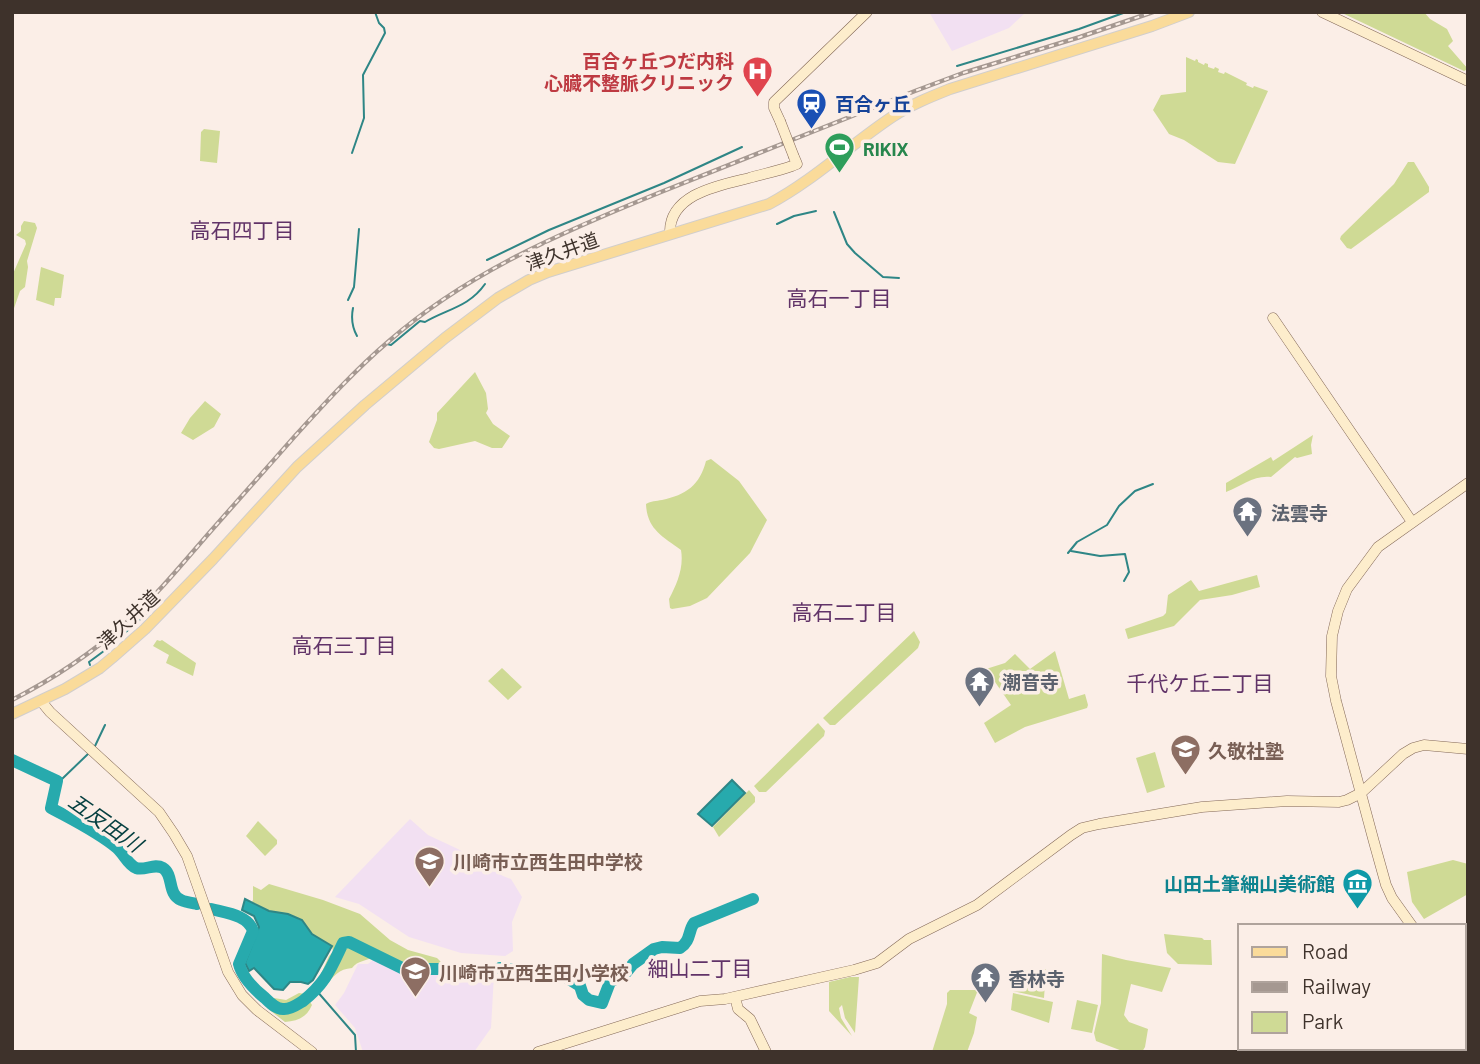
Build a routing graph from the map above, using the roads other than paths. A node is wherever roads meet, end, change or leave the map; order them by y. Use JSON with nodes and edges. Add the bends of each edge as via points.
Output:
{"nodes":[{"id":1,"x":867,"y":12,"type":"edge"},
{"id":2,"x":1189,"y":12,"type":"edge"},
{"id":3,"x":1322,"y":12,"type":"edge"},
{"id":4,"x":1468,"y":81,"type":"edge"},
{"id":5,"x":670,"y":234,"type":"junction"},
{"id":6,"x":1273,"y":318,"type":"dead end"},
{"id":7,"x":1468,"y":483,"type":"edge"},
{"id":8,"x":1412,"y":522,"type":"junction"},
{"id":9,"x":41,"y":701,"type":"junction"},
{"id":10,"x":12,"y":714,"type":"edge"},
{"id":11,"x":1468,"y":749,"type":"edge"},
{"id":12,"x":1361,"y":793,"type":"junction"},
{"id":13,"x":1411,"y":924,"type":"edge"},
{"id":14,"x":735,"y":997,"type":"junction"},
{"id":15,"x":312,"y":1052,"type":"edge"},
{"id":16,"x":538,"y":1052,"type":"edge"},
{"id":17,"x":766,"y":1052,"type":"edge"}],
"edges":[{"from":1,"to":5,"type":"street","bridge":true,"via":[[774,102],[797,164],[707,189],[682,205]]},
{"from":2,"to":5,"type":"main road","name":"津久井道","via":[[929,97],[890,118],[801,186],[769,204]]},
{"from":3,"to":4,"type":"street"},
{"from":5,"to":9,"type":"main road","name":"津久井道","via":[[548,272],[498,298],[412,365],[297,467],[145,629],[100,667]]},
{"from":6,"to":8,"type":"street"},
{"from":7,"to":8,"type":"street"},
{"from":8,"to":12,"type":"street","via":[[1378,547],[1356,575],[1338,611],[1332,636],[1331,676]]},
{"from":9,"to":10,"type":"main road","name":"津久井道"},
{"from":9,"to":15,"type":"street","via":[[159,812],[187,856],[228,972],[242,995]]},
{"from":11,"to":12,"type":"street","via":[[1413,748]]},
{"from":12,"to":13,"type":"street","via":[[1386,885]]},
{"from":12,"to":14,"type":"street","via":[[1339,802],[1202,807],[1082,828],[977,905],[909,939],[877,963]]},
{"from":14,"to":16,"type":"street","via":[[700,1001]]},
{"from":14,"to":17,"type":"street"}]}
